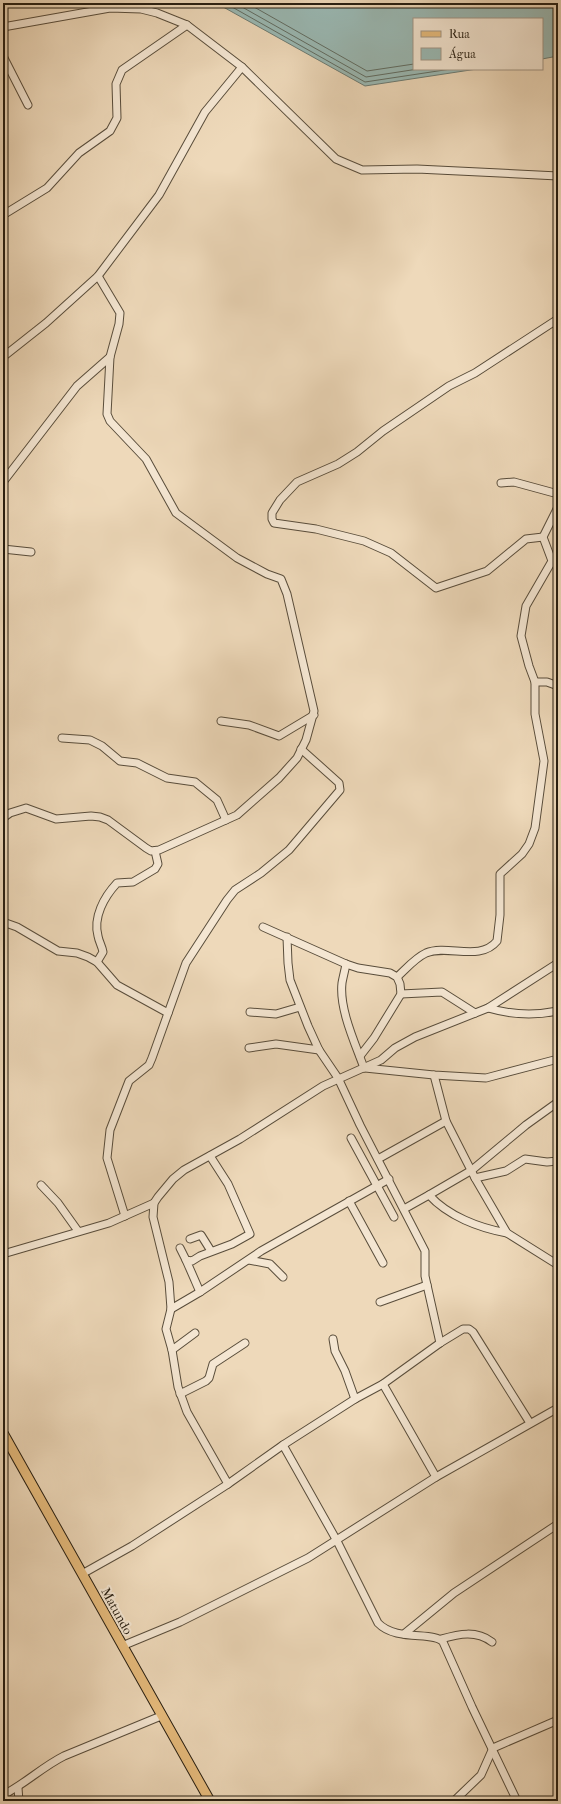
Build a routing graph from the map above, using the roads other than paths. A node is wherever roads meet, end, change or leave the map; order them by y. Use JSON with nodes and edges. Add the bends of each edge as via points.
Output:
{"nodes":[{"id":1,"x":187,"y":25,"type":"junction"},
{"id":2,"x":3,"y":27,"type":"edge"},
{"id":3,"x":3,"y":56,"type":"edge"},
{"id":4,"x":242,"y":67,"type":"junction"},
{"id":5,"x":28,"y":104,"type":"dead end"},
{"id":6,"x":558,"y":176,"type":"edge"},
{"id":7,"x":3,"y":215,"type":"edge"},
{"id":8,"x":98,"y":276,"type":"junction"},
{"id":9,"x":558,"y":319,"type":"edge"},
{"id":10,"x":3,"y":357,"type":"edge"},
{"id":11,"x":110,"y":358,"type":"junction"},
{"id":12,"x":3,"y":482,"type":"edge"},
{"id":13,"x":502,"y":482,"type":"dead end"},
{"id":14,"x":558,"y":494,"type":"edge"},
{"id":15,"x":558,"y":507,"type":"edge"},
{"id":16,"x":543,"y":538,"type":"junction"},
{"id":17,"x":3,"y":549,"type":"edge"},
{"id":18,"x":30,"y":552,"type":"dead end"},
{"id":19,"x":555,"y":564,"type":"edge"},
{"id":20,"x":536,"y":682,"type":"junction"},
{"id":21,"x":558,"y":686,"type":"edge"},
{"id":22,"x":314,"y":715,"type":"junction"},
{"id":23,"x":220,"y":721,"type":"dead end"},
{"id":24,"x":62,"y":738,"type":"dead end"},
{"id":25,"x":301,"y":748,"type":"junction"},
{"id":26,"x":3,"y":818,"type":"edge"},
{"id":27,"x":226,"y":820,"type":"junction"},
{"id":28,"x":155,"y":851,"type":"junction"},
{"id":29,"x":3,"y":922,"type":"edge"},
{"id":30,"x":263,"y":927,"type":"dead end"},
{"id":31,"x":287,"y":937,"type":"junction"},
{"id":32,"x":97,"y":962,"type":"junction"},
{"id":33,"x":558,"y":963,"type":"edge"},
{"id":34,"x":346,"y":964,"type":"junction"},
{"id":35,"x":397,"y":977,"type":"junction"},
{"id":36,"x":401,"y":994,"type":"junction"},
{"id":37,"x":300,"y":1007,"type":"junction"},
{"id":38,"x":488,"y":1008,"type":"junction"},
{"id":39,"x":558,"y":1011,"type":"edge"},
{"id":40,"x":250,"y":1012,"type":"dead end"},
{"id":41,"x":168,"y":1013,"type":"junction"},
{"id":42,"x":475,"y":1013,"type":"junction"},
{"id":43,"x":249,"y":1048,"type":"dead end"},
{"id":44,"x":320,"y":1050,"type":"junction"},
{"id":45,"x":360,"y":1056,"type":"junction"},
{"id":46,"x":558,"y":1059,"type":"edge"},
{"id":47,"x":364,"y":1068,"type":"junction"},
{"id":48,"x":434,"y":1076,"type":"junction"},
{"id":49,"x":338,"y":1078,"type":"junction"},
{"id":50,"x":558,"y":1102,"type":"edge"},
{"id":51,"x":446,"y":1121,"type":"junction"},
{"id":52,"x":351,"y":1138,"type":"dead end"},
{"id":53,"x":210,"y":1156,"type":"junction"},
{"id":54,"x":378,"y":1159,"type":"junction"},
{"id":55,"x":558,"y":1161,"type":"edge"},
{"id":56,"x":472,"y":1170,"type":"junction"},
{"id":57,"x":475,"y":1178,"type":"junction"},
{"id":58,"x":389,"y":1179,"type":"junction"},
{"id":59,"x":41,"y":1185,"type":"dead end"},
{"id":60,"x":378,"y":1185,"type":"junction"},
{"id":61,"x":428,"y":1195,"type":"junction"},
{"id":62,"x":349,"y":1201,"type":"junction"},
{"id":63,"x":154,"y":1203,"type":"junction"},
{"id":64,"x":404,"y":1209,"type":"junction"},
{"id":65,"x":125,"y":1216,"type":"junction"},
{"id":66,"x":394,"y":1217,"type":"dead end"},
{"id":67,"x":78,"y":1231,"type":"junction"},
{"id":68,"x":507,"y":1233,"type":"junction"},
{"id":69,"x":190,"y":1239,"type":"dead end"},
{"id":70,"x":180,"y":1248,"type":"dead end"},
{"id":71,"x":212,"y":1251,"type":"junction"},
{"id":72,"x":3,"y":1254,"type":"edge"},
{"id":73,"x":186,"y":1260,"type":"junction"},
{"id":74,"x":249,"y":1260,"type":"junction"},
{"id":75,"x":383,"y":1263,"type":"dead end"},
{"id":76,"x":557,"y":1263,"type":"edge"},
{"id":77,"x":283,"y":1276,"type":"dead end"},
{"id":78,"x":427,"y":1285,"type":"junction"},
{"id":79,"x":200,"y":1292,"type":"junction"},
{"id":80,"x":380,"y":1302,"type":"dead end"},
{"id":81,"x":171,"y":1309,"type":"junction"},
{"id":82,"x":195,"y":1333,"type":"dead end"},
{"id":83,"x":332,"y":1339,"type":"dead end"},
{"id":84,"x":245,"y":1343,"type":"dead end"},
{"id":85,"x":440,"y":1343,"type":"junction"},
{"id":86,"x":172,"y":1350,"type":"junction"},
{"id":87,"x":383,"y":1384,"type":"junction"},
{"id":88,"x":180,"y":1394,"type":"junction"},
{"id":89,"x":355,"y":1399,"type":"junction"},
{"id":90,"x":558,"y":1408,"type":"edge"},
{"id":91,"x":530,"y":1423,"type":"junction"},
{"id":92,"x":3,"y":1433,"type":"edge"},
{"id":93,"x":283,"y":1445,"type":"junction"},
{"id":94,"x":436,"y":1477,"type":"junction"},
{"id":95,"x":228,"y":1484,"type":"junction"},
{"id":96,"x":558,"y":1524,"type":"edge"},
{"id":97,"x":337,"y":1541,"type":"junction"},
{"id":98,"x":82,"y":1574,"type":"junction"},
{"id":99,"x":404,"y":1634,"type":"junction"},
{"id":100,"x":441,"y":1639,"type":"junction"},
{"id":101,"x":492,"y":1642,"type":"dead end"},
{"id":102,"x":122,"y":1646,"type":"junction"},
{"id":103,"x":162,"y":1716,"type":"junction"},
{"id":104,"x":558,"y":1720,"type":"edge"},
{"id":105,"x":493,"y":1748,"type":"junction"},
{"id":106,"x":18,"y":1788,"type":"junction"},
{"id":107,"x":3,"y":1795,"type":"edge"},
{"id":108,"x":19,"y":1801,"type":"edge"},
{"id":109,"x":210,"y":1801,"type":"edge"},
{"id":110,"x":454,"y":1801,"type":"edge"},
{"id":111,"x":517,"y":1801,"type":"edge"}],
"edges":[{"from":1,"to":2,"type":"street","via":[[157,13],[123,7]]},
{"from":1,"to":4,"type":"street"},
{"from":1,"to":7,"type":"street","via":[[119,74],[116,84],[117,118],[110,131],[79,153],[47,188]]},
{"from":3,"to":5,"type":"street"},
{"from":4,"to":6,"type":"street","via":[[336,159],[353,167],[362,170],[417,169]]},
{"from":4,"to":8,"type":"street","via":[[205,112],[159,195]]},
{"from":8,"to":10,"type":"street","via":[[46,323]]},
{"from":8,"to":11,"type":"street","via":[[120,313]]},
{"from":9,"to":16,"type":"street","via":[[475,373],[449,386],[338,464],[297,482],[272,513],[274,523],[316,529],[369,543],[391,553],[436,588],[488,571],[526,539]]},
{"from":11,"to":12,"type":"street","via":[[77,386]]},
{"from":11,"to":22,"type":"street","via":[[107,414],[110,421],[146,458],[174,511],[237,558],[278,577],[283,582]]},
{"from":13,"to":14,"type":"street","via":[[514,482]]},
{"from":15,"to":16,"type":"street"},
{"from":16,"to":19,"type":"street"},
{"from":17,"to":18,"type":"street"},
{"from":19,"to":20,"type":"street","via":[[531,596],[523,616],[521,636]]},
{"from":20,"to":21,"type":"street"},
{"from":20,"to":35,"type":"street","via":[[535,714],[544,761],[542,776],[529,844],[500,874],[497,941],[491,947],[478,951],[426,953]]},
{"from":22,"to":23,"type":"street","via":[[279,736],[249,725]]},
{"from":22,"to":25,"type":"street"},
{"from":24,"to":27,"type":"street","via":[[90,740],[120,761],[137,763],[167,778],[195,782],[217,800]]},
{"from":25,"to":27,"type":"street","via":[[279,778],[246,807]]},
{"from":25,"to":41,"type":"street","via":[[339,783],[340,790],[289,850],[231,894],[189,956]]},
{"from":26,"to":28,"type":"street","via":[[26,808],[56,819],[100,817],[146,848]]},
{"from":27,"to":28,"type":"street"},
{"from":28,"to":32,"type":"street","via":[[158,864],[155,869],[133,882],[117,883],[104,900],[97,918],[97,935],[103,952]]},
{"from":29,"to":32,"type":"street","via":[[17,927],[58,951],[82,955]]},
{"from":30,"to":31,"type":"street"},
{"from":31,"to":34,"type":"street"},
{"from":31,"to":37,"type":"street","via":[[289,974]]},
{"from":32,"to":41,"type":"street","via":[[117,985]]},
{"from":33,"to":38,"type":"street"},
{"from":34,"to":35,"type":"street","via":[[386,971]]},
{"from":34,"to":45,"type":"street","via":[[342,983],[344,1001],[349,1026]]},
{"from":35,"to":36,"type":"street"},
{"from":36,"to":42,"type":"street","via":[[442,992]]},
{"from":36,"to":45,"type":"street"},
{"from":37,"to":40,"type":"street","via":[[276,1014]]},
{"from":37,"to":44,"type":"street"},
{"from":38,"to":39,"type":"street","via":[[526,1015]]},
{"from":38,"to":42,"type":"street"},
{"from":41,"to":65,"type":"street","via":[[149,1065],[129,1081],[110,1130],[107,1158]]},
{"from":42,"to":47,"type":"street","via":[[415,1037]]},
{"from":43,"to":44,"type":"street","via":[[276,1044]]},
{"from":44,"to":49,"type":"street"},
{"from":45,"to":47,"type":"street"},
{"from":46,"to":48,"type":"street","via":[[486,1078]]},
{"from":47,"to":48,"type":"street"},
{"from":47,"to":49,"type":"street"},
{"from":48,"to":51,"type":"street"},
{"from":49,"to":53,"type":"street"},
{"from":49,"to":54,"type":"street"},
{"from":50,"to":56,"type":"street"},
{"from":51,"to":54,"type":"street"},
{"from":51,"to":56,"type":"street"},
{"from":52,"to":60,"type":"street"},
{"from":53,"to":63,"type":"street","via":[[173,1179]]},
{"from":53,"to":71,"type":"street","via":[[228,1184],[250,1232],[232,1244]]},
{"from":54,"to":58,"type":"street"},
{"from":55,"to":57,"type":"street","via":[[525,1159],[506,1171]]},
{"from":56,"to":57,"type":"street"},
{"from":56,"to":61,"type":"street"},
{"from":57,"to":68,"type":"street"},
{"from":58,"to":60,"type":"street"},
{"from":58,"to":64,"type":"street"},
{"from":59,"to":67,"type":"street"},
{"from":60,"to":62,"type":"street"},
{"from":60,"to":66,"type":"street"},
{"from":61,"to":64,"type":"street"},
{"from":61,"to":68,"type":"street","via":[[436,1203],[478,1226]]},
{"from":62,"to":74,"type":"street"},
{"from":62,"to":75,"type":"street"},
{"from":63,"to":65,"type":"street"},
{"from":63,"to":81,"type":"street","via":[[153,1216],[169,1282]]},
{"from":64,"to":78,"type":"street","via":[[425,1251]]},
{"from":65,"to":67,"type":"street"},
{"from":67,"to":72,"type":"street"},
{"from":68,"to":76,"type":"street"},
{"from":69,"to":71,"type":"street","via":[[201,1235]]},
{"from":70,"to":73,"type":"street"},
{"from":71,"to":73,"type":"street","via":[[192,1261]]},
{"from":73,"to":79,"type":"street"},
{"from":74,"to":77,"type":"street","via":[[270,1264]]},
{"from":74,"to":79,"type":"street"},
{"from":78,"to":80,"type":"street"},
{"from":78,"to":85,"type":"street"},
{"from":79,"to":81,"type":"street"},
{"from":81,"to":86,"type":"street","via":[[166,1326]]},
{"from":82,"to":86,"type":"street"},
{"from":83,"to":89,"type":"street"},
{"from":84,"to":88,"type":"street","via":[[213,1364],[206,1381]]},
{"from":85,"to":87,"type":"street"},
{"from":85,"to":91,"type":"street","via":[[463,1329],[471,1330]]},
{"from":86,"to":88,"type":"street"},
{"from":87,"to":89,"type":"street"},
{"from":87,"to":94,"type":"street"},
{"from":88,"to":95,"type":"street","via":[[187,1412]]},
{"from":89,"to":93,"type":"street"},
{"from":90,"to":91,"type":"street"},
{"from":91,"to":94,"type":"street"},
{"from":92,"to":98,"type":"main road","name":"Matundo"},
{"from":93,"to":95,"type":"street"},
{"from":93,"to":97,"type":"street"},
{"from":94,"to":97,"type":"street"},
{"from":95,"to":98,"type":"street","via":[[132,1546]]},
{"from":96,"to":99,"type":"street","via":[[454,1593]]},
{"from":97,"to":99,"type":"street","via":[[378,1623],[386,1630]]},
{"from":97,"to":102,"type":"street","via":[[234,1596]]},
{"from":98,"to":102,"type":"main road","name":"Matundo"},
{"from":99,"to":100,"type":"street"},
{"from":100,"to":101,"type":"street","via":[[466,1633],[478,1635]]},
{"from":100,"to":105,"type":"street"},
{"from":102,"to":103,"type":"main road","name":"Matundo"},
{"from":103,"to":106,"type":"street","via":[[57,1759]]},
{"from":103,"to":109,"type":"main road","name":"Matundo"},
{"from":104,"to":105,"type":"street"},
{"from":105,"to":110,"type":"street","via":[[482,1775]]},
{"from":105,"to":111,"type":"street"},
{"from":106,"to":107,"type":"street"},
{"from":106,"to":108,"type":"street"}]}
